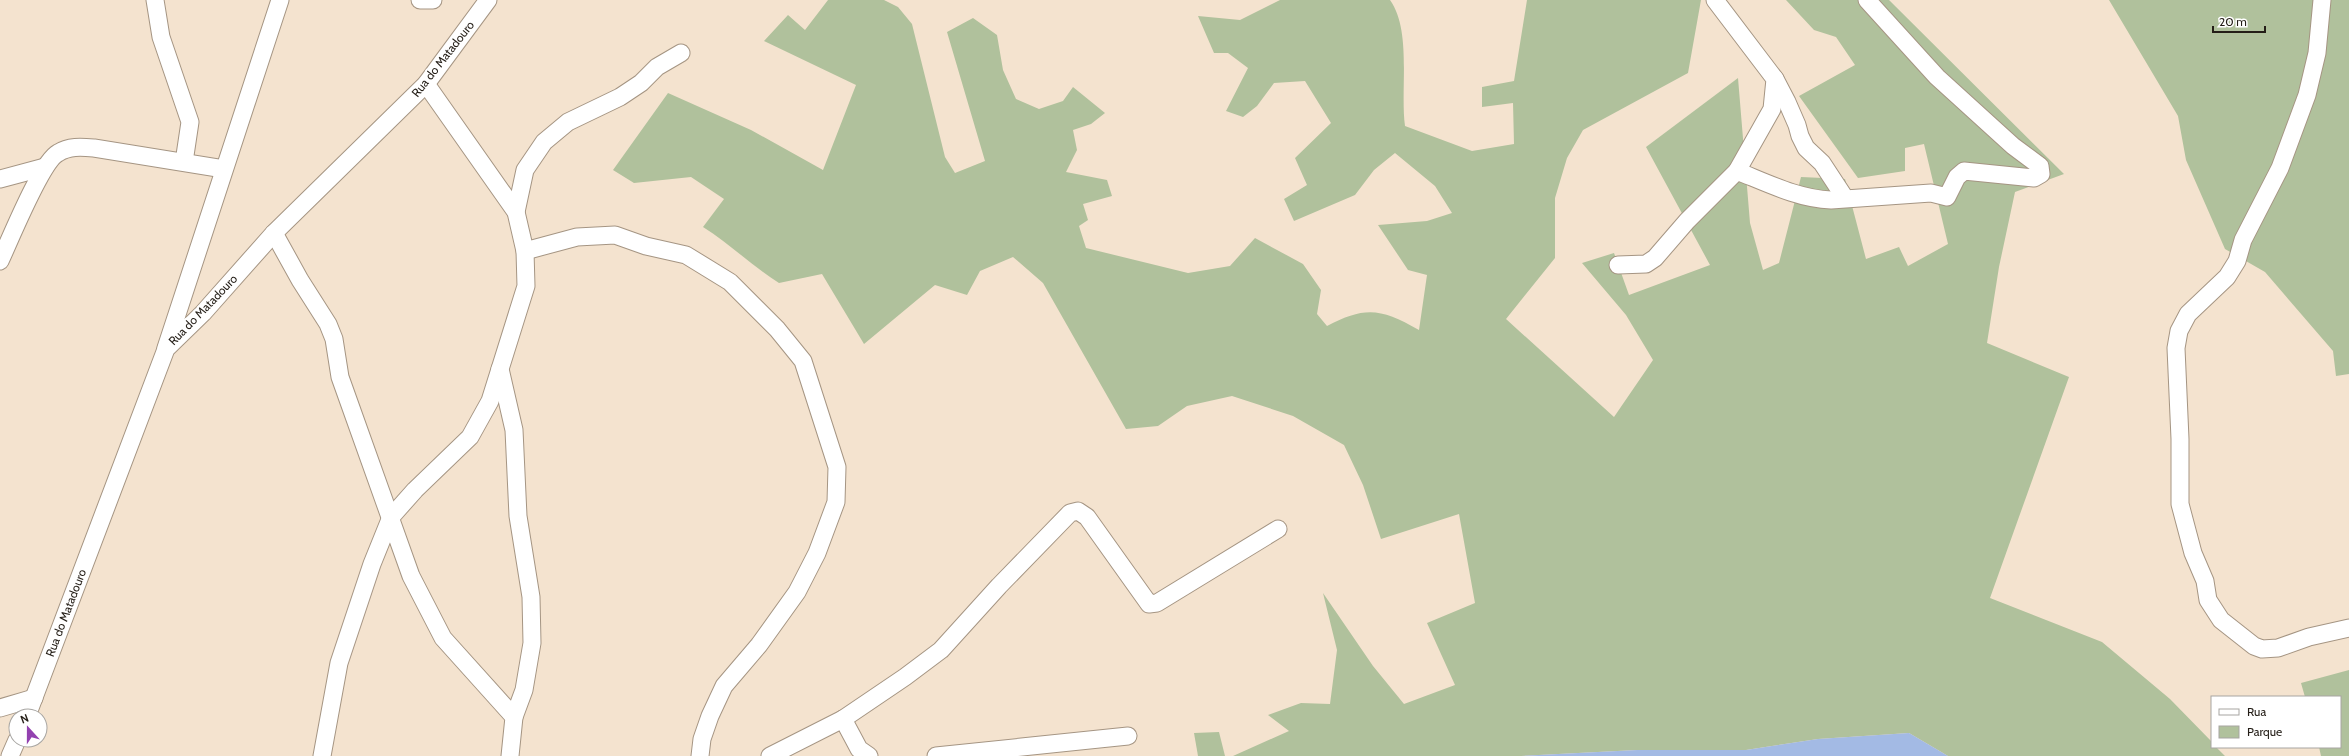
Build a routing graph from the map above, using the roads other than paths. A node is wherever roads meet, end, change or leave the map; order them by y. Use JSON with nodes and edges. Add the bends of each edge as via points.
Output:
{"nodes":[{"id":1,"x":155,"y":0,"type":"edge"},
{"id":2,"x":280,"y":0,"type":"edge"},
{"id":3,"x":420,"y":0,"type":"edge"},
{"id":4,"x":433,"y":0,"type":"edge"},
{"id":5,"x":488,"y":0,"type":"edge"},
{"id":6,"x":1715,"y":0,"type":"edge"},
{"id":7,"x":2322,"y":0,"type":"edge"},
{"id":8,"x":1875,"y":2,"type":"edge"},
{"id":9,"x":681,"y":53,"type":"dead end"},
{"id":10,"x":1775,"y":79,"type":"junction"},
{"id":11,"x":426,"y":84,"type":"junction"},
{"id":12,"x":184,"y":162,"type":"junction"},
{"id":13,"x":45,"y":166,"type":"junction"},
{"id":14,"x":224,"y":169,"type":"junction"},
{"id":15,"x":1737,"y":171,"type":"junction"},
{"id":16,"x":0,"y":180,"type":"edge"},
{"id":17,"x":1845,"y":198,"type":"junction"},
{"id":18,"x":516,"y":212,"type":"junction"},
{"id":19,"x":274,"y":233,"type":"junction"},
{"id":20,"x":525,"y":251,"type":"junction"},
{"id":21,"x":0,"y":261,"type":"edge"},
{"id":22,"x":1618,"y":265,"type":"dead end"},
{"id":23,"x":166,"y":349,"type":"junction"},
{"id":24,"x":500,"y":368,"type":"junction"},
{"id":25,"x":391,"y":517,"type":"junction"},
{"id":26,"x":1278,"y":529,"type":"dead end"},
{"id":27,"x":2349,"y":628,"type":"edge"},
{"id":28,"x":34,"y":698,"type":"junction"},
{"id":29,"x":0,"y":708,"type":"edge"},
{"id":30,"x":30,"y":708,"type":"edge"},
{"id":31,"x":514,"y":717,"type":"junction"},
{"id":32,"x":843,"y":719,"type":"junction"},
{"id":33,"x":1128,"y":736,"type":"dead end"},
{"id":34,"x":322,"y":756,"type":"edge"},
{"id":35,"x":510,"y":756,"type":"edge"},
{"id":36,"x":700,"y":756,"type":"edge"},
{"id":37,"x":770,"y":756,"type":"edge"},
{"id":38,"x":869,"y":756,"type":"edge"},
{"id":39,"x":936,"y":756,"type":"edge"}],
"edges":[{"from":1,"to":12,"type":"street","via":[[161,37],[190,122]]},
{"from":2,"to":14,"type":"street"},
{"from":3,"to":4,"type":"street"},
{"from":5,"to":11,"type":"street","name":"Rua do Matadouro"},
{"from":6,"to":10,"type":"street"},
{"from":7,"to":27,"type":"street","via":[[2317,53],[2309,88],[2280,168],[2233,266],[2226,277],[2188,314],[2179,331],[2176,348],[2180,504],[2193,553],[2206,581],[2208,600],[2221,620],[2254,646],[2262,649],[2278,648],[2308,637]]},
{"from":8,"to":17,"type":"street","via":[[1937,77],[2042,170],[2039,177],[2034,178],[1964,171],[1957,177],[1946,198],[1931,193]]},
{"from":9,"to":18,"type":"street","via":[[657,67],[641,83],[620,96],[568,122],[544,142],[526,170]]},
{"from":10,"to":15,"type":"street","via":[[1772,109]]},
{"from":10,"to":17,"type":"street","via":[[1788,102],[1806,148],[1822,163]]},
{"from":11,"to":18,"type":"street"},
{"from":11,"to":19,"type":"street","name":"Rua do Matadouro"},
{"from":12,"to":13,"type":"street","via":[[72,147],[57,153]]},
{"from":12,"to":14,"type":"street"},
{"from":13,"to":16,"type":"street"},
{"from":13,"to":21,"type":"street"},
{"from":14,"to":23,"type":"street"},
{"from":15,"to":17,"type":"street","via":[[1815,199]]},
{"from":15,"to":22,"type":"street","via":[[1687,221],[1655,258],[1646,264]]},
{"from":18,"to":20,"type":"street"},
{"from":19,"to":23,"type":"street","name":"Rua do Matadouro","via":[[203,313]]},
{"from":19,"to":25,"type":"street","via":[[334,338],[340,377]]},
{"from":20,"to":24,"type":"street","via":[[526,286]]},
{"from":20,"to":36,"type":"street","via":[[577,237],[615,235],[646,246],[686,255],[730,282],[777,329],[803,361],[837,467],[836,502],[817,553],[797,592],[759,645],[724,686],[702,739]]},
{"from":23,"to":28,"type":"street","name":"Rua do Matadouro"},
{"from":24,"to":25,"type":"street","via":[[490,401],[470,437]]},
{"from":24,"to":31,"type":"street","via":[[514,430],[518,516],[531,597],[532,644],[524,690]]},
{"from":25,"to":31,"type":"street","via":[[411,576],[443,638]]},
{"from":25,"to":34,"type":"street","via":[[372,564],[339,662]]},
{"from":26,"to":32,"type":"street","via":[[1157,603],[1148,604],[1087,516],[1078,511],[1070,513],[941,650]]},
{"from":28,"to":29,"type":"street"},
{"from":28,"to":30,"type":"street","name":"Rua do Matadouro"},
{"from":31,"to":35,"type":"street"},
{"from":32,"to":37,"type":"street"},
{"from":32,"to":38,"type":"street","via":[[859,749]]},
{"from":33,"to":39,"type":"street"}]}
